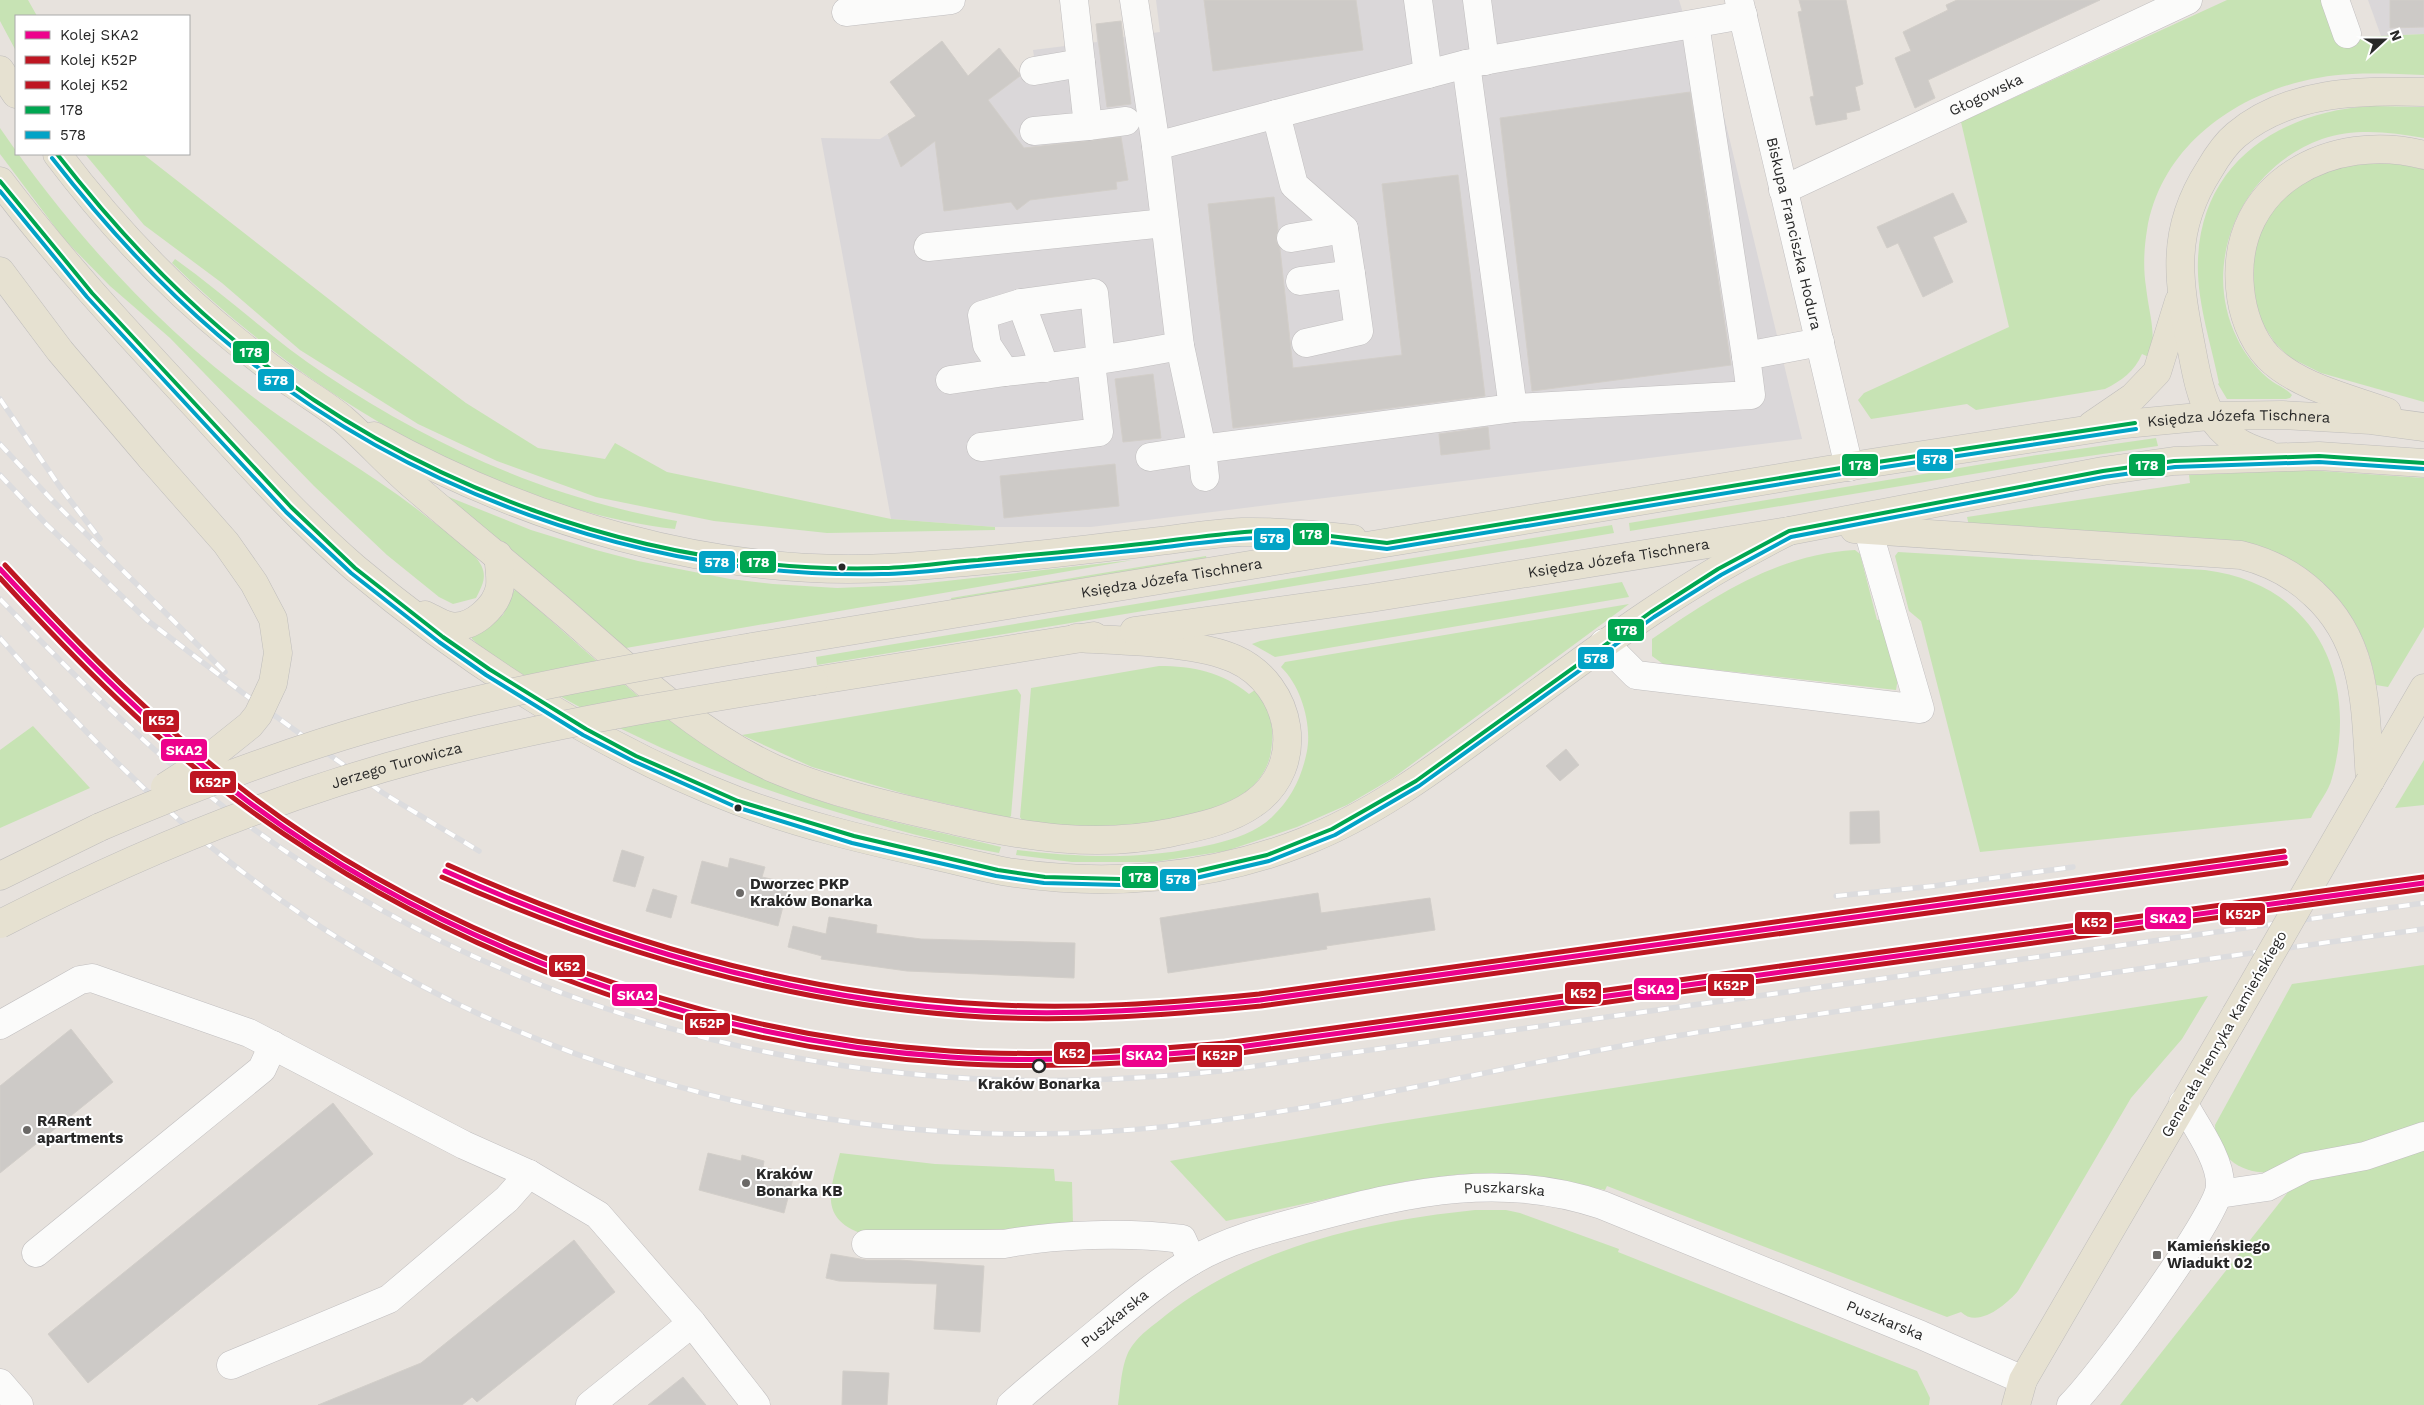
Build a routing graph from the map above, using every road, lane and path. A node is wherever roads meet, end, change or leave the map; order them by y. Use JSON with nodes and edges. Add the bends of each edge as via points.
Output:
{"nodes":[{"id":1,"x":951,"y":0,"type":"edge"},
{"id":2,"x":1074,"y":0,"type":"edge"},
{"id":3,"x":1134,"y":0,"type":"edge"},
{"id":4,"x":1418,"y":0,"type":"edge"},
{"id":5,"x":1478,"y":0,"type":"edge"},
{"id":6,"x":2188,"y":0,"type":"edge"},
{"id":7,"x":2335,"y":0,"type":"edge"},
{"id":8,"x":1741,"y":8,"type":"edge"},
{"id":9,"x":846,"y":12,"type":"dead end"},
{"id":10,"x":1695,"y":24,"type":"junction"},
{"id":11,"x":2347,"y":34,"type":"dead end"},
{"id":12,"x":1081,"y":63,"type":"junction"},
{"id":13,"x":1476,"y":63,"type":"junction"},
{"id":14,"x":0,"y":70,"type":"edge"},
{"id":15,"x":1034,"y":71,"type":"dead end"},
{"id":16,"x":1428,"y":74,"type":"junction"},
{"id":17,"x":15,"y":92,"type":"edge"},
{"id":18,"x":2424,"y":92,"type":"edge"},
{"id":19,"x":1276,"y":114,"type":"junction"},
{"id":20,"x":1126,"y":121,"type":"dead end"},
{"id":21,"x":1088,"y":126,"type":"junction"},
{"id":22,"x":1034,"y":131,"type":"dead end"},
{"id":23,"x":1156,"y":146,"type":"junction"},
{"id":24,"x":57,"y":155,"type":"edge"},
{"id":25,"x":2424,"y":155,"type":"edge"},
{"id":26,"x":0,"y":181,"type":"edge"},
{"id":27,"x":1783,"y":190,"type":"junction"},
{"id":28,"x":1165,"y":223,"type":"junction"},
{"id":29,"x":1344,"y":228,"type":"junction"},
{"id":30,"x":1291,"y":238,"type":"dead end"},
{"id":31,"x":928,"y":247,"type":"dead end"},
{"id":32,"x":0,"y":271,"type":"edge"},
{"id":33,"x":1351,"y":274,"type":"junction"},
{"id":34,"x":1300,"y":281,"type":"dead end"},
{"id":35,"x":2181,"y":294,"type":"junction"},
{"id":36,"x":1021,"y":303,"type":"junction"},
{"id":37,"x":1306,"y":342,"type":"dead end"},
{"id":38,"x":1820,"y":342,"type":"junction"},
{"id":39,"x":1180,"y":346,"type":"junction"},
{"id":40,"x":1746,"y":356,"type":"junction"},
{"id":41,"x":1096,"y":361,"type":"junction"},
{"id":42,"x":1045,"y":368,"type":"junction"},
{"id":43,"x":1005,"y":372,"type":"junction"},
{"id":44,"x":950,"y":380,"type":"dead end"},
{"id":45,"x":1513,"y":408,"type":"junction"},
{"id":46,"x":2209,"y":416,"type":"junction"},
{"id":47,"x":340,"y":417,"type":"junction"},
{"id":48,"x":2424,"y":426,"type":"edge"},
{"id":49,"x":2079,"y":431,"type":"junction"},
{"id":50,"x":981,"y":447,"type":"dead end"},
{"id":51,"x":1202,"y":448,"type":"junction"},
{"id":52,"x":2279,"y":456,"type":"junction"},
{"id":53,"x":1150,"y":457,"type":"dead end"},
{"id":54,"x":2424,"y":463,"type":"edge"},
{"id":55,"x":1849,"y":467,"type":"junction"},
{"id":56,"x":1205,"y":477,"type":"dead end"},
{"id":57,"x":1800,"y":529,"type":"junction"},
{"id":58,"x":1868,"y":530,"type":"junction"},
{"id":59,"x":1387,"y":543,"type":"junction"},
{"id":60,"x":498,"y":555,"type":"junction"},
{"id":61,"x":399,"y":603,"type":"junction"},
{"id":62,"x":1076,"y":638,"type":"junction"},
{"id":63,"x":1604,"y":643,"type":"junction"},
{"id":64,"x":814,"y":682,"type":"joint"},
{"id":65,"x":2424,"y":688,"type":"edge"},
{"id":66,"x":2424,"y":716,"type":"edge"},
{"id":67,"x":2392,"y":744,"type":"junction"},
{"id":68,"x":2370,"y":781,"type":"junction"},
{"id":69,"x":100,"y":827,"type":"junction"},
{"id":70,"x":0,"y":876,"type":"edge"},
{"id":71,"x":0,"y":924,"type":"edge"},
{"id":72,"x":7,"y":1021,"type":"edge"},
{"id":73,"x":273,"y":1046,"type":"junction"},
{"id":74,"x":2183,"y":1103,"type":"junction"},
{"id":75,"x":2424,"y":1136,"type":"edge"},
{"id":76,"x":529,"y":1174,"type":"junction"},
{"id":77,"x":2219,"y":1194,"type":"junction"},
{"id":78,"x":866,"y":1244,"type":"dead end"},
{"id":79,"x":36,"y":1252,"type":"dead end"},
{"id":80,"x":1192,"y":1261,"type":"junction"},
{"id":81,"x":692,"y":1323,"type":"junction"},
{"id":82,"x":231,"y":1365,"type":"dead end"},
{"id":83,"x":0,"y":1383,"type":"edge"},
{"id":84,"x":2020,"y":1393,"type":"edge"},
{"id":85,"x":19,"y":1405,"type":"edge"},
{"id":86,"x":590,"y":1405,"type":"edge"},
{"id":87,"x":756,"y":1405,"type":"edge"},
{"id":88,"x":1011,"y":1405,"type":"edge"},
{"id":89,"x":1998,"y":1405,"type":"edge"},
{"id":90,"x":2071,"y":1405,"type":"edge"}],
"edges":[{"from":1,"to":9,"type":"street"},
{"from":2,"to":12,"type":"street"},
{"from":3,"to":23,"type":"street"},
{"from":4,"to":16,"type":"street"},
{"from":5,"to":13,"type":"street"},
{"from":6,"to":27,"type":"street","name":"Głogowska"},
{"from":7,"to":11,"type":"street"},
{"from":8,"to":10,"type":"street"},
{"from":8,"to":27,"type":"street","name":"Biskupa Franciszka Hodura"},
{"from":10,"to":13,"type":"street"},
{"from":10,"to":40,"type":"street"},
{"from":12,"to":15,"type":"street"},
{"from":12,"to":21,"type":"street"},
{"from":13,"to":16,"type":"street"},
{"from":13,"to":45,"type":"street"},
{"from":14,"to":17,"type":"main road"},
{"from":16,"to":19,"type":"street"},
{"from":18,"to":35,"type":"main road","via":[[2351,94],[2311,99],[2286,105],[2265,115],[2236,135],[2200,184],[2189,209],[2179,260]]},
{"from":19,"to":23,"type":"street"},
{"from":19,"to":29,"type":"street","via":[[1294,185]]},
{"from":20,"to":21,"type":"street"},
{"from":21,"to":22,"type":"street"},
{"from":23,"to":28,"type":"street"},
{"from":24,"to":47,"type":"main road","via":[[114,226],[185,296],[277,373]]},
{"from":25,"to":48,"type":"main road","via":[[2378,148],[2355,149],[2324,156],[2296,172],[2273,192],[2254,217],[2243,248],[2239,280],[2250,329],[2275,364],[2311,384]]},
{"from":26,"to":61,"type":"main road","via":[[77,278],[237,450],[351,564]]},
{"from":27,"to":38,"type":"street","name":"Biskupa Franciszka Hodura"},
{"from":28,"to":31,"type":"street"},
{"from":28,"to":39,"type":"street"},
{"from":29,"to":30,"type":"street"},
{"from":29,"to":33,"type":"street"},
{"from":32,"to":69,"type":"main road","bridge":true,"via":[[60,351],[226,543],[254,583],[273,619],[278,653],[273,683],[250,725],[206,761]]},
{"from":33,"to":34,"type":"street"},
{"from":33,"to":37,"type":"street","via":[[1359,330]]},
{"from":35,"to":46,"type":"main road","via":[[2198,385]]},
{"from":35,"to":49,"type":"main road","via":[[2157,372],[2126,403]]},
{"from":36,"to":41,"type":"street","via":[[1094,293]]},
{"from":36,"to":42,"type":"street"},
{"from":36,"to":43,"type":"street","via":[[982,315],[987,345]]},
{"from":38,"to":40,"type":"street"},
{"from":38,"to":55,"type":"street","name":"Biskupa Franciszka Hodura"},
{"from":39,"to":41,"type":"street"},
{"from":39,"to":51,"type":"street"},
{"from":40,"to":45,"type":"street","via":[[1751,395]]},
{"from":41,"to":42,"type":"street"},
{"from":41,"to":50,"type":"street","via":[[1098,432]]},
{"from":42,"to":43,"type":"street"},
{"from":43,"to":44,"type":"street"},
{"from":45,"to":51,"type":"street"},
{"from":46,"to":48,"type":"main road","name":"Księdza Józefa Tischnera","via":[[2320,416]]},
{"from":46,"to":49,"type":"main road","name":"Księdza Józefa Tischnera"},
{"from":46,"to":52,"type":"main road","via":[[2237,442],[2255,451]]},
{"from":47,"to":59,"type":"main road","via":[[454,478],[576,524],[641,542],[773,565],[885,568],[1242,532],[1312,534]]},
{"from":47,"to":60,"type":"main road","via":[[413,486]]},
{"from":49,"to":55,"type":"main road","name":"Księdza Józefa Tischnera"},
{"from":51,"to":53,"type":"street"},
{"from":51,"to":56,"type":"street"},
{"from":52,"to":54,"type":"main road","name":"Księdza Józefa Tischnera"},
{"from":52,"to":57,"type":"main road","name":"Księdza Józefa Tischnera","via":[[2174,461]]},
{"from":55,"to":59,"type":"main road","name":"Księdza Józefa Tischnera"},
{"from":57,"to":58,"type":"main road"},
{"from":57,"to":62,"type":"main road","name":"Księdza Józefa Tischnera","via":[[1352,601]]},
{"from":57,"to":63,"type":"main road","via":[[1747,552]]},
{"from":58,"to":63,"type":"street","via":[[1920,709],[1636,675]]},
{"from":58,"to":68,"type":"main road","via":[[2234,554],[2263,560],[2303,583],[2333,613],[2347,635],[2357,660],[2364,696]]},
{"from":59,"to":69,"type":"main road","name":"Księdza Józefa Tischnera","bridge":true,"via":[[752,648],[506,693],[384,724],[254,765]]},
{"from":60,"to":61,"type":"main road","via":[[500,586],[496,598],[469,624],[450,627]]},
{"from":60,"to":62,"type":"main road","via":[[621,662],[715,736],[773,768],[855,799],[1014,834],[1111,839],[1167,834],[1233,816],[1252,805],[1273,785],[1286,760],[1288,728],[1275,693],[1251,668],[1211,650]]},
{"from":61,"to":63,"type":"main road","via":[[490,670],[616,746],[742,803],[835,833],[1006,872],[1095,880],[1214,869],[1273,853],[1340,826],[1415,782]]},
{"from":62,"to":64,"type":"main road","name":"Księdza Józefa Tischnera"},
{"from":64,"to":71,"type":"main road","name":"Jerzego Turowicza","bridge":true,"via":[[577,722],[426,756],[361,775],[210,828],[112,869]]},
{"from":65,"to":67,"type":"main road","name":"Generała Henryka Kamieńskiego"},
{"from":66,"to":67,"type":"main road"},
{"from":67,"to":68,"type":"main road","name":"Generała Henryka Kamieńskiego"},
{"from":68,"to":74,"type":"main road","name":"Generała Henryka Kamieńskiego","bridge":true},
{"from":69,"to":70,"type":"main road"},
{"from":72,"to":73,"type":"street","via":[[80,980],[92,978],[249,1033]]},
{"from":73,"to":76,"type":"street","via":[[464,1145]]},
{"from":73,"to":79,"type":"street","via":[[262,1069]]},
{"from":74,"to":77,"type":"street","via":[[2214,1158],[2219,1173]]},
{"from":74,"to":84,"type":"main road","name":"Generała Henryka Kamieńskiego"},
{"from":75,"to":77,"type":"street","via":[[2365,1156],[2306,1167],[2267,1187]]},
{"from":76,"to":81,"type":"street","via":[[598,1214]]},
{"from":76,"to":82,"type":"street","via":[[507,1199],[389,1299]]},
{"from":77,"to":90,"type":"street","via":[[2195,1237],[2140,1318]]},
{"from":78,"to":80,"type":"street","via":[[1004,1244],[1024,1240],[1143,1234],[1182,1239]]},
{"from":80,"to":84,"type":"street","name":"Puszkarska","via":[[1260,1233],[1383,1200],[1458,1188],[1536,1189],[1602,1205],[1921,1335]]},
{"from":80,"to":88,"type":"street","name":"Puszkarska","via":[[1140,1298]]},
{"from":81,"to":86,"type":"street"},
{"from":81,"to":87,"type":"street"},
{"from":83,"to":85,"type":"street"},
{"from":84,"to":89,"type":"main road","name":"Generała Henryka Kamieńskiego"}]}
